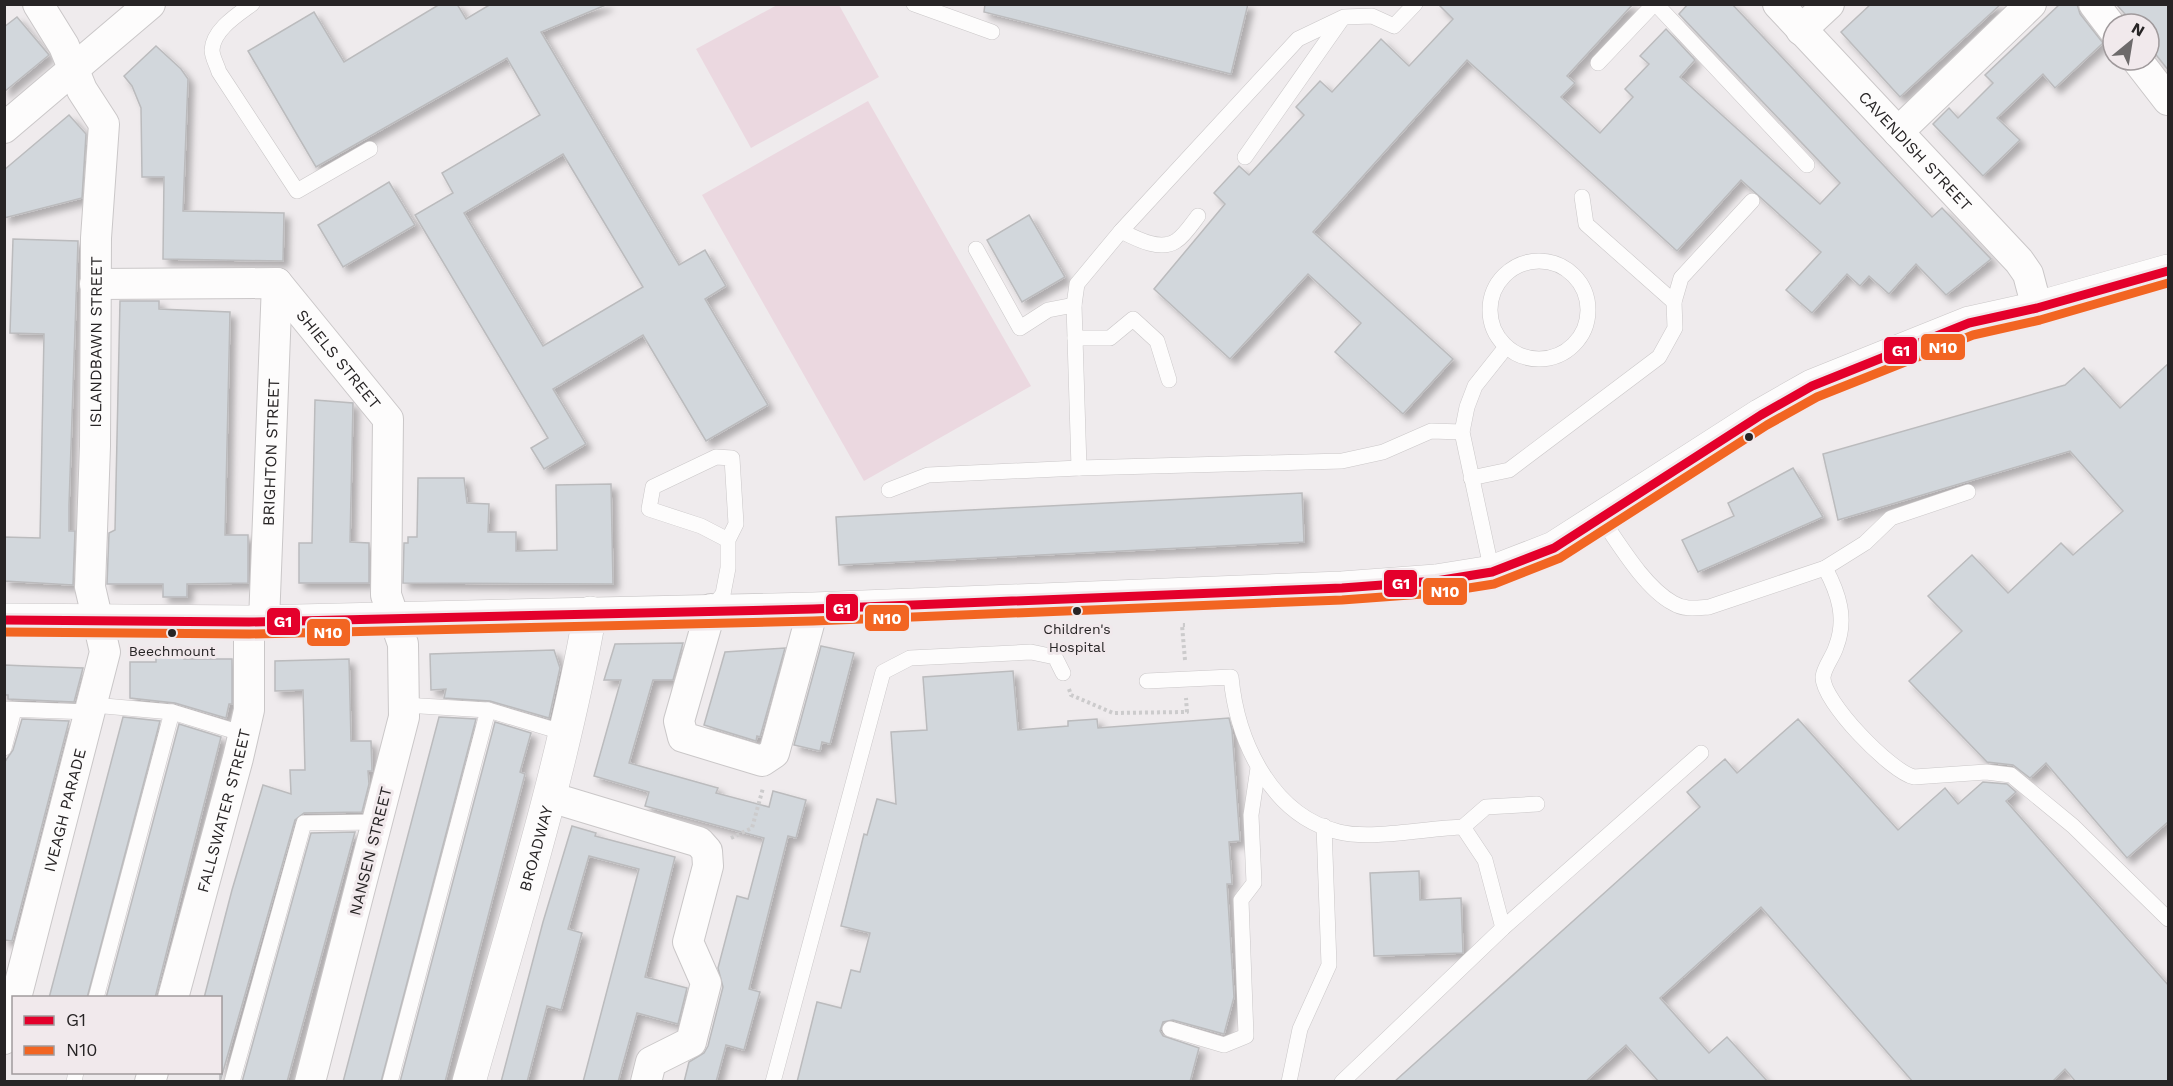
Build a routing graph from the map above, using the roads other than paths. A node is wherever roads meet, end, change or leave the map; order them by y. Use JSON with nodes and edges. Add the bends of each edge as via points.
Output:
{"nodes":[{"id":1,"x":38,"y":4,"type":"edge"},
{"id":2,"x":150,"y":4,"type":"edge"},
{"id":3,"x":252,"y":4,"type":"edge"},
{"id":4,"x":914,"y":4,"type":"edge"},
{"id":5,"x":1415,"y":4,"type":"edge"},
{"id":6,"x":1655,"y":4,"type":"edge"},
{"id":7,"x":1778,"y":4,"type":"edge"},
{"id":8,"x":1829,"y":4,"type":"edge"},
{"id":9,"x":2031,"y":4,"type":"edge"},
{"id":10,"x":1344,"y":17,"type":"junction"},
{"id":11,"x":1801,"y":30,"type":"junction"},
{"id":12,"x":992,"y":32,"type":"dead end"},
{"id":13,"x":1598,"y":63,"type":"dead end"},
{"id":14,"x":74,"y":68,"type":"junction"},
{"id":15,"x":2147,"y":72,"type":"edge"},
{"id":16,"x":2169,"y":100,"type":"edge"},
{"id":17,"x":4,"y":128,"type":"edge"},
{"id":18,"x":1898,"y":132,"type":"junction"},
{"id":19,"x":370,"y":149,"type":"dead end"},
{"id":20,"x":1245,"y":157,"type":"dead end"},
{"id":21,"x":1807,"y":165,"type":"dead end"},
{"id":22,"x":1582,"y":197,"type":"dead end"},
{"id":23,"x":1752,"y":201,"type":"dead end"},
{"id":24,"x":1198,"y":216,"type":"dead end"},
{"id":25,"x":1121,"y":231,"type":"junction"},
{"id":26,"x":976,"y":249,"type":"dead end"},
{"id":27,"x":2169,"y":271,"type":"edge"},
{"id":28,"x":277,"y":283,"type":"junction"},
{"id":29,"x":95,"y":284,"type":"junction"},
{"id":30,"x":1674,"y":302,"type":"junction"},
{"id":31,"x":1074,"y":305,"type":"junction"},
{"id":32,"x":2037,"y":308,"type":"junction"},
{"id":33,"x":1075,"y":338,"type":"junction"},
{"id":34,"x":1506,"y":347,"type":"junction"},
{"id":35,"x":1169,"y":380,"type":"dead end"},
{"id":36,"x":1461,"y":432,"type":"junction"},
{"id":37,"x":1079,"y":468,"type":"junction"},
{"id":38,"x":1471,"y":478,"type":"junction"},
{"id":39,"x":889,"y":489,"type":"dead end"},
{"id":40,"x":1968,"y":492,"type":"dead end"},
{"id":41,"x":1600,"y":518,"type":"junction"},
{"id":42,"x":728,"y":540,"type":"junction"},
{"id":43,"x":1825,"y":568,"type":"junction"},
{"id":44,"x":1492,"y":572,"type":"junction"},
{"id":45,"x":711,"y":609,"type":"junction"},
{"id":46,"x":813,"y":609,"type":"junction"},
{"id":47,"x":590,"y":614,"type":"junction"},
{"id":48,"x":397,"y":619,"type":"junction"},
{"id":49,"x":4,"y":620,"type":"edge"},
{"id":50,"x":256,"y":622,"type":"junction"},
{"id":51,"x":99,"y":623,"type":"junction"},
{"id":52,"x":1063,"y":673,"type":"dead end"},
{"id":53,"x":1147,"y":681,"type":"dead end"},
{"id":54,"x":404,"y":705,"type":"junction"},
{"id":55,"x":92,"y":708,"type":"junction"},
{"id":56,"x":9,"y":709,"type":"edge"},
{"id":57,"x":488,"y":710,"type":"junction"},
{"id":58,"x":172,"y":712,"type":"junction"},
{"id":59,"x":565,"y":733,"type":"junction"},
{"id":60,"x":244,"y":734,"type":"junction"},
{"id":61,"x":4,"y":748,"type":"edge"},
{"id":62,"x":1701,"y":753,"type":"dead end"},
{"id":63,"x":1258,"y":768,"type":"junction"},
{"id":64,"x":550,"y":797,"type":"junction"},
{"id":65,"x":1537,"y":804,"type":"dead end"},
{"id":66,"x":377,"y":822,"type":"junction"},
{"id":67,"x":1324,"y":826,"type":"junction"},
{"id":68,"x":1463,"y":827,"type":"junction"},
{"id":69,"x":2169,"y":919,"type":"edge"},
{"id":70,"x":1503,"y":928,"type":"junction"},
{"id":71,"x":16,"y":996,"type":"edge"},
{"id":72,"x":97,"y":996,"type":"edge"},
{"id":73,"x":174,"y":996,"type":"edge"},
{"id":74,"x":12,"y":1012,"type":"edge"},
{"id":75,"x":1170,"y":1029,"type":"dead end"},
{"id":76,"x":4,"y":1039,"type":"edge"},
{"id":77,"x":232,"y":1082,"type":"edge"},
{"id":78,"x":310,"y":1082,"type":"edge"},
{"id":79,"x":390,"y":1082,"type":"edge"},
{"id":80,"x":469,"y":1082,"type":"edge"},
{"id":81,"x":646,"y":1082,"type":"edge"},
{"id":82,"x":773,"y":1082,"type":"edge"},
{"id":83,"x":1288,"y":1082,"type":"edge"},
{"id":84,"x":1342,"y":1082,"type":"edge"}],
"edges":[{"from":1,"to":14,"type":"street","name":"ISLANDBAWN STREET"},
{"from":2,"to":14,"type":"street"},
{"from":3,"to":19,"type":"lane","via":[[222,28],[212,51],[219,72],[297,191]]},
{"from":4,"to":12,"type":"lane"},
{"from":5,"to":10,"type":"lane","via":[[1394,26],[1372,15]]},
{"from":6,"to":13,"type":"lane"},
{"from":6,"to":21,"type":"lane"},
{"from":7,"to":11,"type":"street","name":"CAVENDISH STREET"},
{"from":8,"to":11,"type":"street"},
{"from":9,"to":18,"type":"street"},
{"from":10,"to":20,"type":"lane"},
{"from":10,"to":25,"type":"lane","via":[[1298,39]]},
{"from":11,"to":18,"type":"street","name":"CAVENDISH STREET"},
{"from":14,"to":17,"type":"street"},
{"from":14,"to":29,"type":"street","name":"ISLANDBAWN STREET","via":[[82,90],[104,124]]},
{"from":15,"to":16,"type":"street"},
{"from":18,"to":32,"type":"street","name":"CAVENDISH STREET","via":[[2019,261],[2028,274]]},
{"from":22,"to":30,"type":"lane","via":[[1586,224]]},
{"from":23,"to":30,"type":"lane","via":[[1681,278]]},
{"from":24,"to":25,"type":"lane","via":[[1175,242],[1163,245],[1140,241]]},
{"from":25,"to":31,"type":"lane","via":[[1077,284]]},
{"from":26,"to":31,"type":"lane","via":[[1020,328],[1048,310]]},
{"from":27,"to":32,"type":"main road"},
{"from":28,"to":29,"type":"street"},
{"from":28,"to":48,"type":"street","name":"SHIELS STREET","via":[[388,419],[386,595]]},
{"from":28,"to":50,"type":"street","name":"BRIGHTON STREET"},
{"from":29,"to":51,"type":"street","name":"ISLANDBAWN STREET","via":[[90,587]]},
{"from":30,"to":38,"type":"lane","via":[[1675,328],[1659,357],[1509,470]]},
{"from":31,"to":33,"type":"lane"},
{"from":32,"to":41,"type":"main road","via":[[1969,322],[1812,386]]},
{"from":33,"to":35,"type":"lane","via":[[1110,338],[1133,319],[1157,341]]},
{"from":33,"to":37,"type":"lane"},
{"from":34,"to":34,"type":"lane","via":[[1521,356],[1554,357],[1581,338],[1587,322],[1587,297],[1575,275],[1547,261],[1524,264],[1504,276],[1495,289],[1491,320]]},
{"from":34,"to":36,"type":"lane","via":[[1475,386]]},
{"from":36,"to":37,"type":"lane","via":[[1431,431],[1383,452],[1342,461]]},
{"from":36,"to":38,"type":"lane"},
{"from":37,"to":39,"type":"lane","via":[[928,475]]},
{"from":38,"to":44,"type":"lane"},
{"from":40,"to":43,"type":"lane","via":[[1891,518],[1865,543]]},
{"from":41,"to":43,"type":"lane","via":[[1658,592],[1689,609],[1709,607]]},
{"from":41,"to":44,"type":"main road","via":[[1554,548]]},
{"from":42,"to":42,"type":"lane","via":[[701,526],[649,510],[653,487],[716,457],[732,458],[736,524]]},
{"from":42,"to":45,"type":"lane","via":[[723,594]]},
{"from":43,"to":69,"type":"lane","via":[[1841,605],[1842,626],[1823,676],[1825,690],[1885,759],[1904,775],[1914,777],[1986,772],[2011,776],[2073,826]]},
{"from":44,"to":46,"type":"main road","via":[[1436,581],[1341,588]]},
{"from":45,"to":46,"type":"main road"},
{"from":45,"to":46,"type":"street","via":[[679,721],[683,737],[762,761],[774,753]]},
{"from":45,"to":47,"type":"main road"},
{"from":47,"to":48,"type":"main road"},
{"from":47,"to":59,"type":"main road","name":"BROADWAY"},
{"from":48,"to":50,"type":"main road"},
{"from":48,"to":54,"type":"street","name":"NANSEN STREET","via":[[403,644]]},
{"from":49,"to":51,"type":"main road"},
{"from":50,"to":51,"type":"main road"},
{"from":50,"to":60,"type":"street","name":"FALLSWATER STREET"},
{"from":51,"to":55,"type":"street","name":"IVEAGH PARADE","via":[[105,652]]},
{"from":52,"to":82,"type":"lane","via":[[1055,657],[1031,652],[910,658],[883,672]]},
{"from":53,"to":63,"type":"lane","via":[[1230,676],[1234,709]]},
{"from":54,"to":57,"type":"lane"},
{"from":54,"to":66,"type":"street","name":"NANSEN STREET"},
{"from":55,"to":56,"type":"lane"},
{"from":55,"to":58,"type":"lane"},
{"from":55,"to":71,"type":"street","name":"IVEAGH PARADE"},
{"from":56,"to":61,"type":"lane"},
{"from":57,"to":59,"type":"lane"},
{"from":57,"to":79,"type":"lane"},
{"from":58,"to":60,"type":"lane"},
{"from":58,"to":72,"type":"lane"},
{"from":59,"to":64,"type":"main road","name":"BROADWAY"},
{"from":60,"to":73,"type":"street","name":"FALLSWATER STREET"},
{"from":62,"to":70,"type":"lane"},
{"from":63,"to":67,"type":"lane","via":[[1283,800]]},
{"from":63,"to":75,"type":"lane","via":[[1251,815],[1254,883],[1241,900],[1246,1036],[1224,1045]]},
{"from":64,"to":80,"type":"main road","name":"BROADWAY"},
{"from":64,"to":81,"type":"street","via":[[699,842],[707,851],[708,866],[688,942],[706,983],[691,1042],[651,1062]]},
{"from":65,"to":68,"type":"lane","via":[[1486,807]]},
{"from":66,"to":77,"type":"lane","via":[[304,823]]},
{"from":66,"to":78,"type":"street","name":"NANSEN STREET"},
{"from":67,"to":68,"type":"lane","via":[[1355,834]]},
{"from":67,"to":83,"type":"lane","via":[[1329,965],[1300,1029]]},
{"from":68,"to":70,"type":"lane","via":[[1485,860]]},
{"from":70,"to":84,"type":"lane"},
{"from":74,"to":76,"type":"street"}]}
